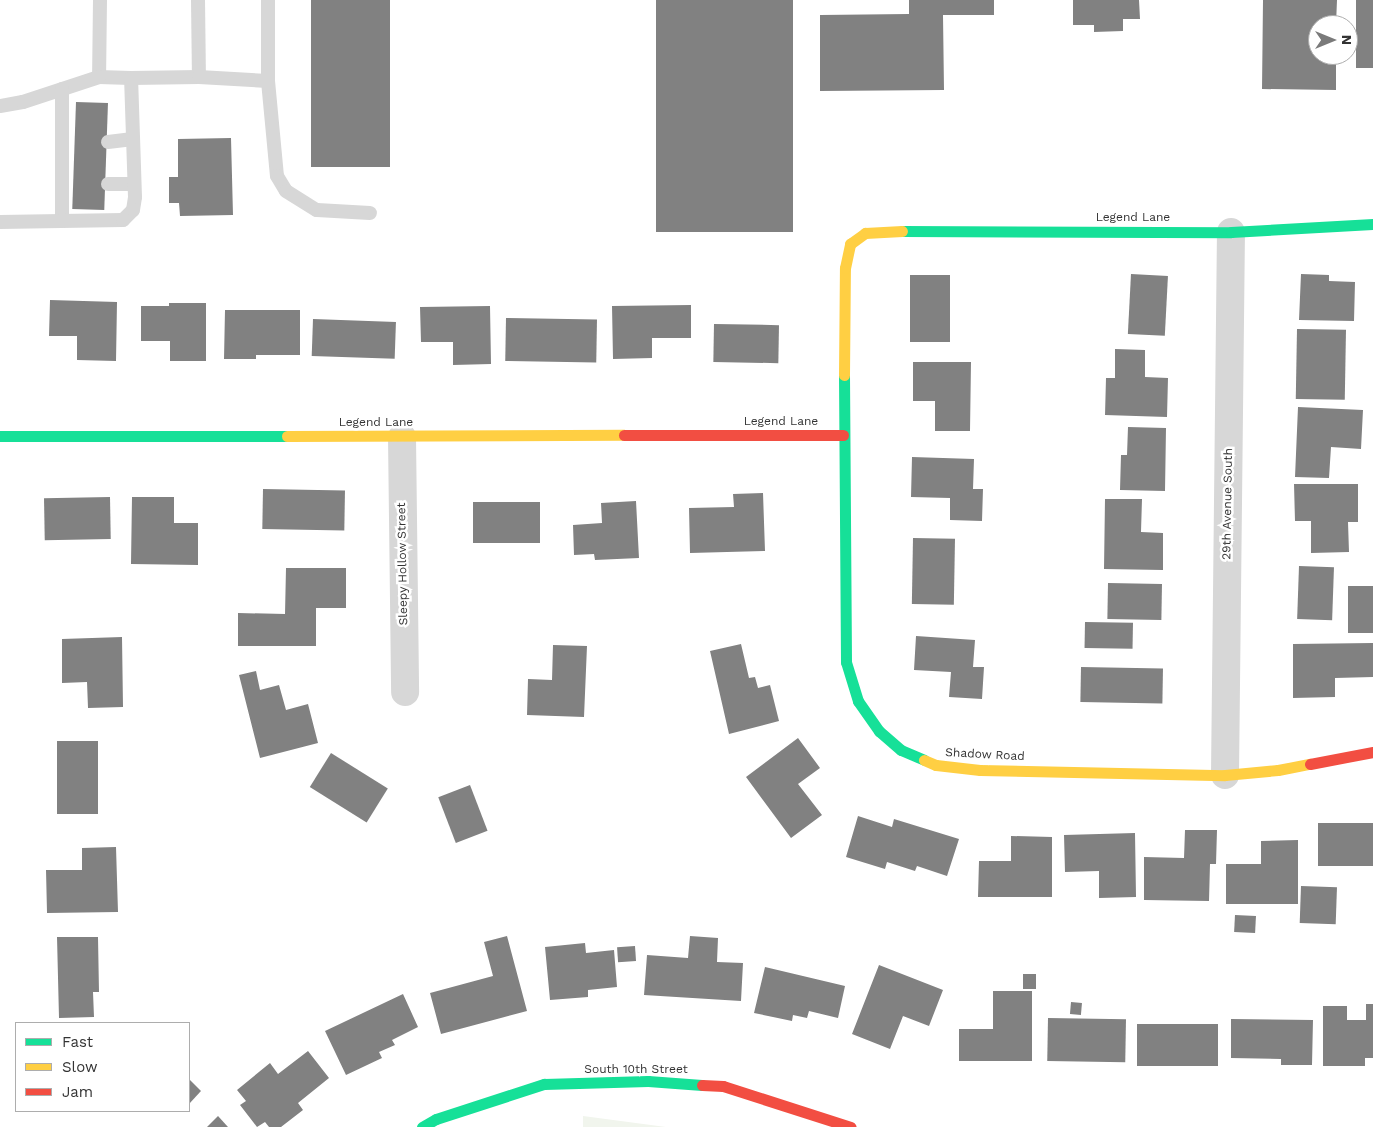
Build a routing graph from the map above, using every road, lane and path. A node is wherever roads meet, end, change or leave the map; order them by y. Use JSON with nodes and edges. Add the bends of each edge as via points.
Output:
{"nodes":[{"id":1,"x":100,"y":0,"type":"edge"},
{"id":2,"x":198,"y":0,"type":"edge"},
{"id":3,"x":268,"y":0,"type":"edge"},
{"id":4,"x":99,"y":77,"type":"junction"},
{"id":5,"x":199,"y":77,"type":"junction"},
{"id":6,"x":131,"y":78,"type":"junction"},
{"id":7,"x":268,"y":81,"type":"junction"},
{"id":8,"x":62,"y":89,"type":"junction"},
{"id":9,"x":0,"y":106,"type":"edge"},
{"id":10,"x":133,"y":139,"type":"junction"},
{"id":11,"x":108,"y":142,"type":"dead end"},
{"id":12,"x":76,"y":143,"type":"dead end"},
{"id":13,"x":62,"y":145,"type":"junction"},
{"id":14,"x":108,"y":184,"type":"dead end"},
{"id":15,"x":134,"y":184,"type":"junction"},
{"id":16,"x":370,"y":213,"type":"dead end"},
{"id":17,"x":62,"y":221,"type":"junction"},
{"id":18,"x":0,"y":222,"type":"edge"},
{"id":19,"x":1373,"y":224,"type":"edge"},
{"id":20,"x":1231,"y":232,"type":"junction"},
{"id":21,"x":843,"y":435,"type":"junction"},
{"id":22,"x":0,"y":436,"type":"edge"},
{"id":23,"x":402,"y":437,"type":"junction"},
{"id":24,"x":404,"y":692,"type":"dead end"},
{"id":25,"x":1373,"y":752,"type":"edge"},
{"id":26,"x":1225,"y":775,"type":"junction"},
{"id":27,"x":422,"y":1127,"type":"edge"},
{"id":28,"x":851,"y":1127,"type":"edge"}],
"edges":[{"from":1,"to":4,"type":"lane"},
{"from":2,"to":5,"type":"lane"},
{"from":3,"to":7,"type":"lane"},
{"from":4,"to":6,"type":"lane"},
{"from":4,"to":8,"type":"lane"},
{"from":5,"to":6,"type":"lane"},
{"from":5,"to":7,"type":"lane"},
{"from":6,"to":10,"type":"lane"},
{"from":7,"to":16,"type":"lane","via":[[277,176],[286,191],[317,210]]},
{"from":8,"to":9,"type":"lane"},
{"from":8,"to":13,"type":"lane"},
{"from":10,"to":11,"type":"lane"},
{"from":10,"to":15,"type":"lane"},
{"from":12,"to":13,"type":"lane"},
{"from":13,"to":17,"type":"lane","via":[[69,184]]},
{"from":14,"to":15,"type":"lane"},
{"from":15,"to":17,"type":"lane","via":[[133,210],[123,220]]},
{"from":17,"to":18,"type":"lane"},
{"from":19,"to":20,"type":"street","name":"Legend Lane"},
{"from":20,"to":21,"type":"street","name":"Legend Lane","via":[[865,233],[850,244],[845,268]]},
{"from":20,"to":26,"type":"street","name":"29th Avenue South"},
{"from":21,"to":23,"type":"street","name":"Legend Lane"},
{"from":21,"to":26,"type":"street","name":"Shadow Road","via":[[846,662],[858,701],[879,731],[901,750],[936,765],[980,770]]},
{"from":22,"to":23,"type":"street","name":"Legend Lane"},
{"from":23,"to":24,"type":"street","name":"Sleepy Hollow Street"},
{"from":25,"to":26,"type":"street","name":"Shadow Road","via":[[1278,770]]},
{"from":27,"to":28,"type":"street","name":"South 10th Street","via":[[436,1119],[544,1084],[648,1082],[723,1086]]}]}
